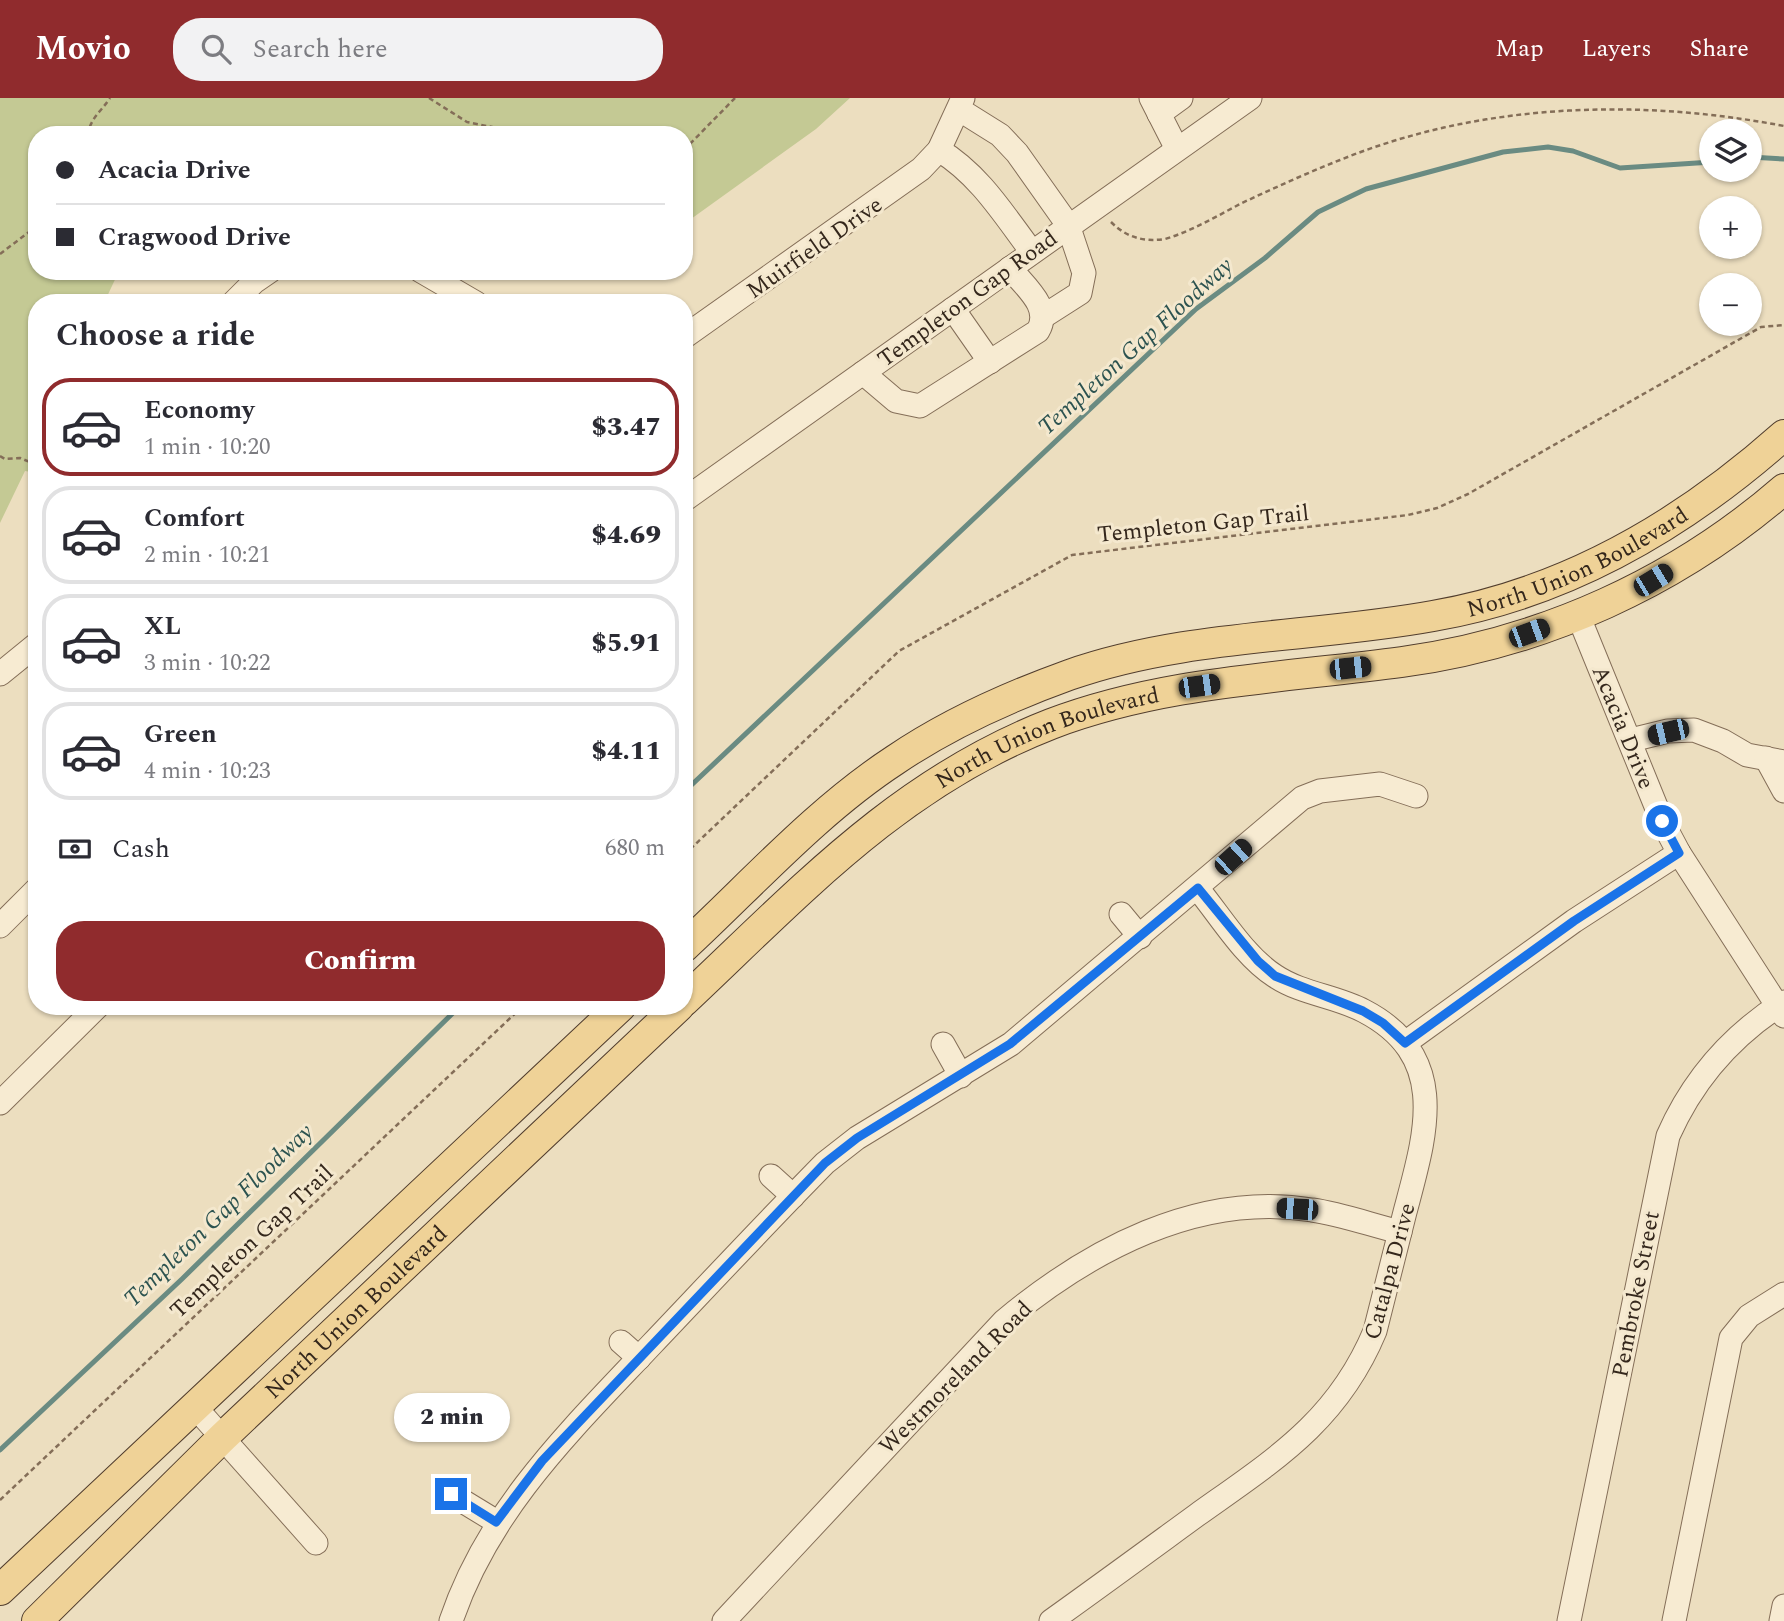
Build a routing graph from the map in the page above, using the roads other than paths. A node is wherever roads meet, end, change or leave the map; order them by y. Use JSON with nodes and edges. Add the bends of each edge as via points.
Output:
{"nodes":[{"id":1,"x":1181,"y":98,"type":"edge"},
{"id":2,"x":1244,"y":100,"type":"edge"},
{"id":3,"x":962,"y":104,"type":"edge"},
{"id":4,"x":1155,"y":106,"type":"edge"},
{"id":5,"x":1177,"y":149,"type":"junction"},
{"id":6,"x":939,"y":150,"type":"junction"},
{"id":7,"x":1068,"y":225,"type":"junction"},
{"id":8,"x":1032,"y":253,"type":"junction"},
{"id":9,"x":1010,"y":268,"type":"junction"},
{"id":10,"x":257,"y":280,"type":"edge"},
{"id":11,"x":436,"y":280,"type":"edge"},
{"id":12,"x":242,"y":294,"type":"edge"},
{"id":13,"x":461,"y":294,"type":"edge"},
{"id":14,"x":953,"y":309,"type":"junction"},
{"id":15,"x":1044,"y":316,"type":"junction"},
{"id":16,"x":693,"y":331,"type":"edge"},
{"id":17,"x":990,"y":362,"type":"junction"},
{"id":18,"x":863,"y":373,"type":"junction"},
{"id":19,"x":1784,"y":435,"type":"edge"},
{"id":20,"x":1784,"y":489,"type":"edge"},
{"id":21,"x":693,"y":494,"type":"edge"},
{"id":22,"x":1578,"y":615,"type":"junction"},
{"id":23,"x":28,"y":651,"type":"edge"},
{"id":24,"x":0,"y":674,"type":"edge"},
{"id":25,"x":1631,"y":740,"type":"junction"},
{"id":26,"x":1775,"y":760,"type":"edge"},
{"id":27,"x":1784,"y":790,"type":"edge"},
{"id":28,"x":1416,"y":796,"type":"dead end"},
{"id":29,"x":1679,"y":853,"type":"junction"},
{"id":30,"x":1198,"y":888,"type":"junction"},
{"id":31,"x":28,"y":898,"type":"edge"},
{"id":32,"x":1121,"y":914,"type":"dead end"},
{"id":33,"x":0,"y":926,"type":"edge"},
{"id":34,"x":1140,"y":937,"type":"junction"},
{"id":35,"x":693,"y":939,"type":"edge"},
{"id":36,"x":693,"y":993,"type":"edge"},
{"id":37,"x":1782,"y":1008,"type":"edge"},
{"id":38,"x":89,"y":1015,"type":"edge"},
{"id":39,"x":611,"y":1015,"type":"edge"},
{"id":40,"x":669,"y":1015,"type":"edge"},
{"id":41,"x":1405,"y":1043,"type":"junction"},
{"id":42,"x":943,"y":1044,"type":"dead end"},
{"id":43,"x":961,"y":1076,"type":"junction"},
{"id":44,"x":0,"y":1103,"type":"edge"},
{"id":45,"x":771,"y":1176,"type":"dead end"},
{"id":46,"x":793,"y":1196,"type":"junction"},
{"id":47,"x":1400,"y":1232,"type":"junction"},
{"id":48,"x":1784,"y":1294,"type":"edge"},
{"id":49,"x":621,"y":1342,"type":"dead end"},
{"id":50,"x":639,"y":1358,"type":"junction"},
{"id":51,"x":195,"y":1407,"type":"junction"},
{"id":52,"x":223,"y":1437,"type":"junction"},
{"id":53,"x":451,"y":1494,"type":"dead end"},
{"id":54,"x":496,"y":1522,"type":"junction"},
{"id":55,"x":316,"y":1543,"type":"dead end"},
{"id":56,"x":0,"y":1590,"type":"edge"},
{"id":57,"x":1784,"y":1606,"type":"edge"},
{"id":58,"x":37,"y":1621,"type":"edge"},
{"id":59,"x":451,"y":1621,"type":"edge"},
{"id":60,"x":724,"y":1621,"type":"edge"},
{"id":61,"x":1051,"y":1621,"type":"edge"},
{"id":62,"x":1569,"y":1621,"type":"edge"},
{"id":63,"x":1674,"y":1621,"type":"edge"},
{"id":64,"x":1781,"y":1621,"type":"edge"}],
"edges":[{"from":1,"to":4,"type":"street"},
{"from":2,"to":5,"type":"street","name":"Templeton Gap Road"},
{"from":3,"to":6,"type":"street","name":"Muirfield Drive"},
{"from":3,"to":7,"type":"street","name":"Muirfield Drive","via":[[1017,153]]},
{"from":4,"to":5,"type":"street"},
{"from":5,"to":7,"type":"street","name":"Templeton Gap Road"},
{"from":6,"to":8,"type":"street","via":[[985,188]]},
{"from":6,"to":16,"type":"street","name":"Muirfield Drive","via":[[899,187]]},
{"from":7,"to":8,"type":"street","name":"Templeton Gap Road"},
{"from":7,"to":15,"type":"street","name":"Muirfield Drive","via":[[1084,273],[1080,293]]},
{"from":8,"to":9,"type":"street","name":"Templeton Gap Road"},
{"from":9,"to":14,"type":"street","name":"Templeton Gap Road"},
{"from":9,"to":15,"type":"street"},
{"from":10,"to":12,"type":"street"},
{"from":11,"to":13,"type":"street"},
{"from":14,"to":17,"type":"street"},
{"from":14,"to":18,"type":"street","name":"Templeton Gap Road"},
{"from":15,"to":17,"type":"street","name":"Muirfield Drive","via":[[1038,331]]},
{"from":17,"to":18,"type":"street","name":"Muirfield Drive","via":[[920,406],[896,401]]},
{"from":18,"to":21,"type":"street","name":"Templeton Gap Road"},
{"from":19,"to":35,"type":"main road","name":"North Union Boulevard","via":[[1672,522],[1595,565],[1544,586],[1435,616],[1175,649],[1126,660],[1071,674],[956,723],[892,761],[835,805]]},
{"from":20,"to":22,"type":"main road","name":"North Union Boulevard","via":[[1697,553],[1617,599]]},
{"from":22,"to":25,"type":"street","name":"Acacia Drive"},
{"from":22,"to":36,"type":"main road","name":"North Union Boulevard","via":[[1505,642],[1451,653],[1177,690],[1105,706],[1004,744],[958,768],[858,837]]},
{"from":23,"to":24,"type":"street"},
{"from":25,"to":26,"type":"street","via":[[1694,730],[1747,755]]},
{"from":25,"to":29,"type":"street","name":"Acacia Drive"},
{"from":26,"to":27,"type":"street"},
{"from":28,"to":30,"type":"street","via":[[1380,784],[1320,791],[1302,798]]},
{"from":29,"to":37,"type":"street","name":"Acacia Drive"},
{"from":29,"to":41,"type":"street","via":[[1574,921]]},
{"from":30,"to":34,"type":"street"},
{"from":30,"to":41,"type":"street","name":"Catalpa Drive","via":[[1275,976],[1363,1011]]},
{"from":31,"to":33,"type":"street"},
{"from":32,"to":34,"type":"street"},
{"from":34,"to":43,"type":"street","via":[[1010,1044]]},
{"from":37,"to":62,"type":"street","name":"Pembroke Street","via":[[1724,1048],[1699,1079],[1668,1136]]},
{"from":38,"to":44,"type":"street"},
{"from":39,"to":51,"type":"main road","name":"North Union Boulevard"},
{"from":40,"to":52,"type":"main road","name":"North Union Boulevard"},
{"from":41,"to":47,"type":"street","name":"Catalpa Drive","via":[[1418,1067],[1427,1111]]},
{"from":42,"to":43,"type":"street"},
{"from":43,"to":46,"type":"street","via":[[857,1138]]},
{"from":45,"to":46,"type":"street"},
{"from":46,"to":50,"type":"street"},
{"from":47,"to":60,"type":"street","name":"Westmoreland Road","via":[[1311,1209],[1243,1207],[1176,1222],[1087,1261],[1004,1321]]},
{"from":47,"to":61,"type":"street","name":"Catalpa Drive","via":[[1375,1331],[1362,1361],[1322,1416],[1294,1445]]},
{"from":48,"to":63,"type":"street","via":[[1749,1316],[1731,1338]]},
{"from":49,"to":50,"type":"street"},
{"from":50,"to":54,"type":"street","via":[[542,1461]]},
{"from":51,"to":52,"type":"street"},
{"from":51,"to":56,"type":"main road","name":"North Union Boulevard"},
{"from":52,"to":55,"type":"street"},
{"from":52,"to":58,"type":"main road","name":"North Union Boulevard"},
{"from":53,"to":54,"type":"street"},
{"from":54,"to":59,"type":"street","via":[[465,1579]]},
{"from":57,"to":64,"type":"street"}]}
